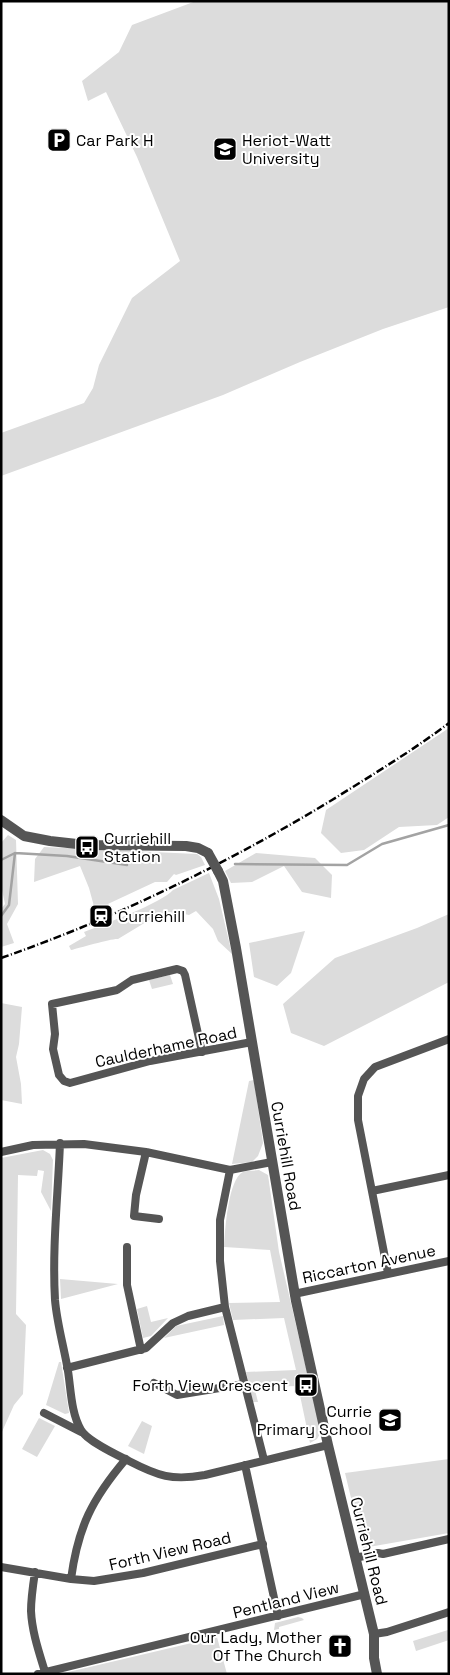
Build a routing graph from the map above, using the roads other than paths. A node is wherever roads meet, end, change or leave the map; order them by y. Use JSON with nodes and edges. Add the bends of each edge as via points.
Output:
{"nodes":[{"id":1,"x":1,"y":820,"type":"edge"},
{"id":2,"x":449,"y":1039,"type":"edge"},
{"id":3,"x":252,"y":1042,"type":"junction"},
{"id":4,"x":202,"y":1052,"type":"junction"},
{"id":5,"x":60,"y":1143,"type":"junction"},
{"id":6,"x":1,"y":1152,"type":"edge"},
{"id":7,"x":146,"y":1152,"type":"junction"},
{"id":8,"x":272,"y":1162,"type":"junction"},
{"id":9,"x":230,"y":1170,"type":"junction"},
{"id":10,"x":449,"y":1176,"type":"edge"},
{"id":11,"x":372,"y":1191,"type":"junction"},
{"id":12,"x":159,"y":1219,"type":"dead end"},
{"id":13,"x":127,"y":1247,"type":"dead end"},
{"id":14,"x":449,"y":1261,"type":"edge"},
{"id":15,"x":388,"y":1273,"type":"junction"},
{"id":16,"x":294,"y":1294,"type":"junction"},
{"id":17,"x":225,"y":1307,"type":"junction"},
{"id":18,"x":140,"y":1350,"type":"junction"},
{"id":19,"x":67,"y":1368,"type":"junction"},
{"id":20,"x":154,"y":1383,"type":"dead end"},
{"id":21,"x":244,"y":1384,"type":"junction"},
{"id":22,"x":44,"y":1413,"type":"dead end"},
{"id":23,"x":82,"y":1432,"type":"junction"},
{"id":24,"x":328,"y":1446,"type":"junction"},
{"id":25,"x":126,"y":1459,"type":"junction"},
{"id":26,"x":264,"y":1460,"type":"junction"},
{"id":27,"x":245,"y":1465,"type":"junction"},
{"id":28,"x":449,"y":1539,"type":"edge"},
{"id":29,"x":263,"y":1544,"type":"junction"},
{"id":30,"x":355,"y":1558,"type":"junction"},
{"id":31,"x":1,"y":1567,"type":"edge"},
{"id":32,"x":35,"y":1572,"type":"junction"},
{"id":33,"x":71,"y":1579,"type":"junction"},
{"id":34,"x":365,"y":1594,"type":"junction"},
{"id":35,"x":449,"y":1612,"type":"edge"},
{"id":36,"x":278,"y":1616,"type":"junction"},
{"id":37,"x":374,"y":1634,"type":"junction"},
{"id":38,"x":42,"y":1673,"type":"edge"},
{"id":39,"x":377,"y":1674,"type":"edge"}],
"edges":[{"from":1,"to":3,"type":"street","name":"Curriehill Road","bridge":true,"via":[[24,836],[50,841],[86,845],[186,846],[208,853],[223,882]]},
{"from":2,"to":11,"type":"street","via":[[375,1067],[364,1079],[358,1096],[358,1120]]},
{"from":3,"to":4,"type":"street","name":"Caulderhame Road"},
{"from":3,"to":8,"type":"street","name":"Curriehill Road"},
{"from":4,"to":4,"type":"street","name":"Caulderhame Road","via":[[150,1061],[70,1083],[59,1075],[53,1049],[52,1004],[117,990],[132,980],[183,971]]},
{"from":5,"to":6,"type":"street"},
{"from":5,"to":7,"type":"street"},
{"from":5,"to":19,"type":"street","via":[[54,1275]]},
{"from":7,"to":9,"type":"street"},
{"from":7,"to":12,"type":"street","via":[[134,1216]]},
{"from":8,"to":9,"type":"street"},
{"from":8,"to":16,"type":"street","name":"Curriehill Road"},
{"from":9,"to":17,"type":"street","via":[[220,1220]]},
{"from":10,"to":11,"type":"street"},
{"from":11,"to":15,"type":"street"},
{"from":13,"to":18,"type":"street","via":[[127,1285]]},
{"from":14,"to":15,"type":"street","name":"Riccarton Avenue"},
{"from":15,"to":16,"type":"street","name":"Riccarton Avenue"},
{"from":16,"to":24,"type":"street","name":"Curriehill Road"},
{"from":17,"to":18,"type":"street","via":[[173,1323]]},
{"from":17,"to":21,"type":"street"},
{"from":18,"to":19,"type":"street"},
{"from":19,"to":23,"type":"street","via":[[73,1406]]},
{"from":20,"to":21,"type":"street","via":[[176,1395]]},
{"from":21,"to":26,"type":"street"},
{"from":22,"to":23,"type":"street"},
{"from":23,"to":25,"type":"street"},
{"from":24,"to":26,"type":"street"},
{"from":24,"to":30,"type":"street","name":"Curriehill Road"},
{"from":25,"to":27,"type":"street","via":[[172,1478],[187,1478]]},
{"from":25,"to":33,"type":"street","via":[[96,1498],[82,1528]]},
{"from":26,"to":27,"type":"street"},
{"from":27,"to":29,"type":"street"},
{"from":28,"to":30,"type":"street"},
{"from":29,"to":33,"type":"street","name":"Forth View Road","via":[[128,1576],[94,1581]]},
{"from":29,"to":36,"type":"street"},
{"from":30,"to":34,"type":"street","name":"Curriehill Road"},
{"from":31,"to":32,"type":"street","name":"Forth View Road"},
{"from":32,"to":33,"type":"street","name":"Forth View Road"},
{"from":32,"to":38,"type":"street","via":[[31,1616]]},
{"from":34,"to":36,"type":"street","name":"Pentland View"},
{"from":34,"to":37,"type":"street","name":"Curriehill Road"},
{"from":35,"to":37,"type":"street"},
{"from":36,"to":38,"type":"street","name":"Pentland View"},
{"from":37,"to":39,"type":"street","name":"Curriehill Road"}]}
